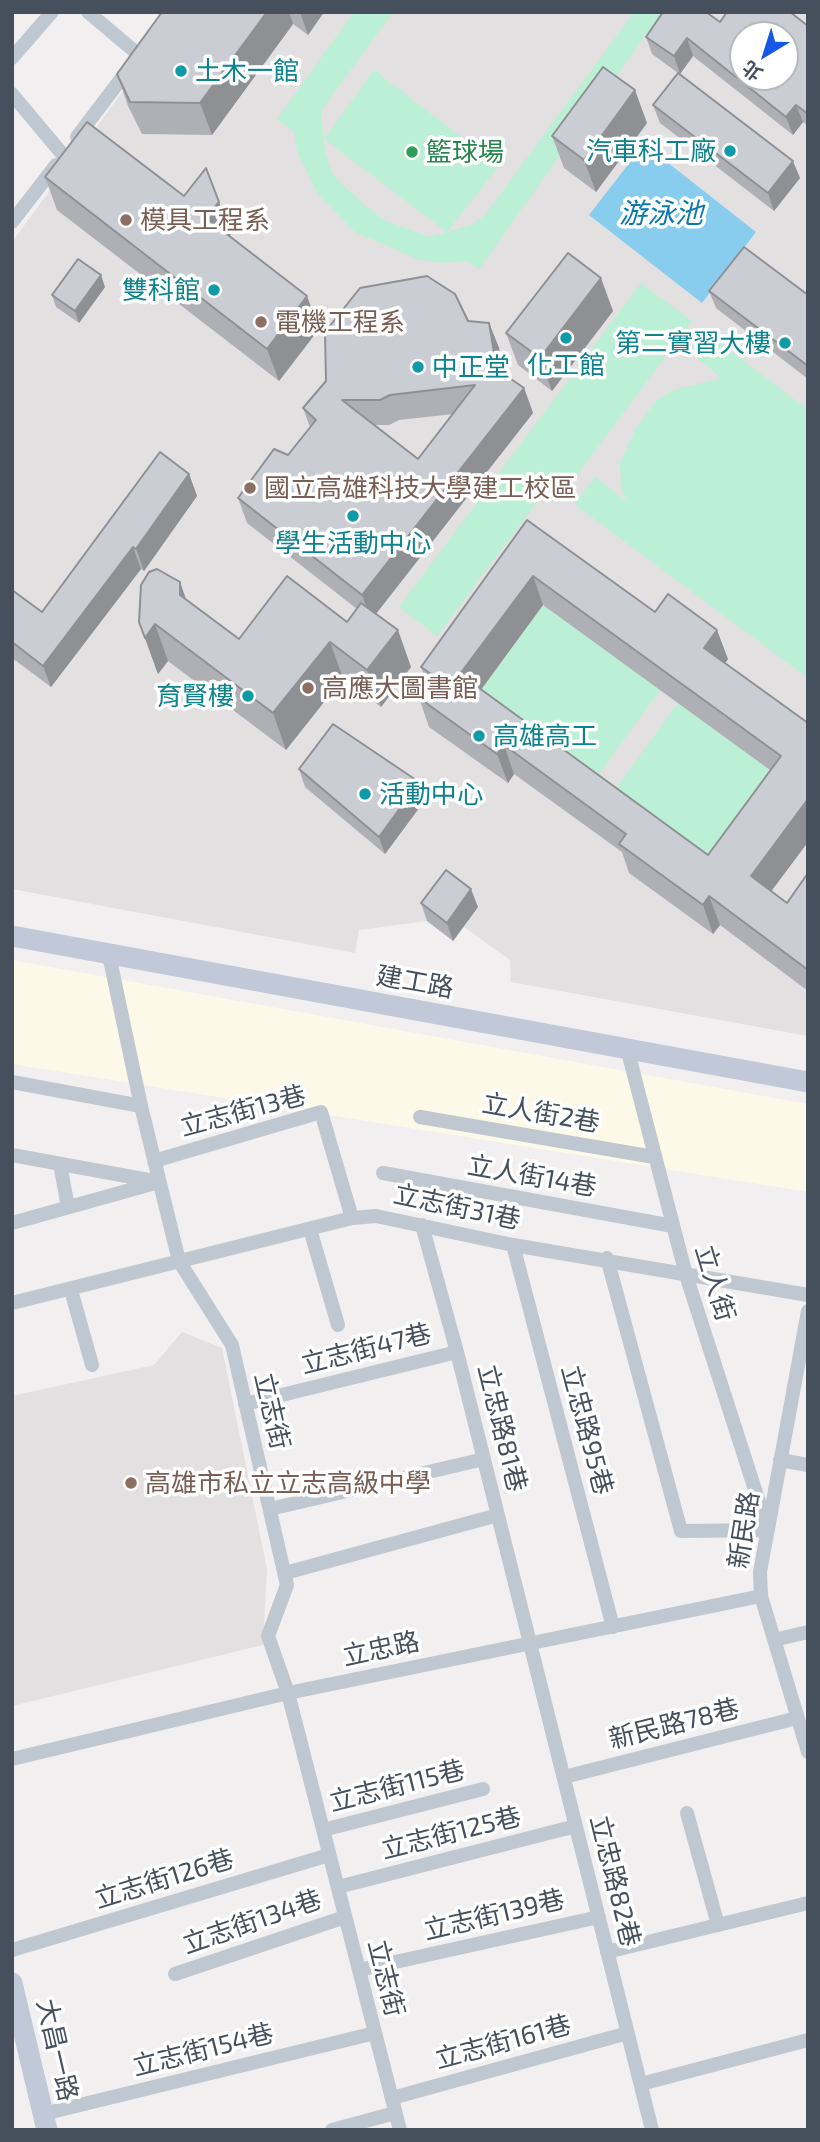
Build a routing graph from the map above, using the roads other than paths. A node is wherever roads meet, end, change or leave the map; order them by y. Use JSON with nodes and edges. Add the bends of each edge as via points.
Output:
{"nodes":[{"id":1,"x":52,"y":12,"type":"edge"},
{"id":2,"x":88,"y":12,"type":"edge"},
{"id":3,"x":12,"y":58,"type":"edge"},
{"id":4,"x":12,"y":94,"type":"edge"},
{"id":5,"x":63,"y":155,"type":"junction"},
{"id":6,"x":12,"y":222,"type":"edge"},
{"id":7,"x":12,"y":936,"type":"edge"},
{"id":8,"x":109,"y":955,"type":"junction"},
{"id":9,"x":627,"y":1048,"type":"junction"},
{"id":10,"x":12,"y":1082,"type":"edge"},
{"id":11,"x":808,"y":1082,"type":"edge"},
{"id":12,"x":141,"y":1106,"type":"junction"},
{"id":13,"x":419,"y":1117,"type":"dead end"},
{"id":14,"x":12,"y":1155,"type":"edge"},
{"id":15,"x":654,"y":1157,"type":"junction"},
{"id":16,"x":154,"y":1161,"type":"junction"},
{"id":17,"x":60,"y":1164,"type":"junction"},
{"id":18,"x":383,"y":1173,"type":"dead end"},
{"id":19,"x":159,"y":1182,"type":"junction"},
{"id":20,"x":68,"y":1208,"type":"junction"},
{"id":21,"x":352,"y":1218,"type":"junction"},
{"id":22,"x":12,"y":1223,"type":"edge"},
{"id":23,"x":422,"y":1225,"type":"junction"},
{"id":24,"x":673,"y":1226,"type":"junction"},
{"id":25,"x":310,"y":1229,"type":"junction"},
{"id":26,"x":513,"y":1245,"type":"junction"},
{"id":27,"x":607,"y":1258,"type":"junction"},
{"id":28,"x":179,"y":1261,"type":"junction"},
{"id":29,"x":686,"y":1275,"type":"junction"},
{"id":30,"x":71,"y":1290,"type":"junction"},
{"id":31,"x":808,"y":1295,"type":"edge"},
{"id":32,"x":12,"y":1303,"type":"edge"},
{"id":33,"x":808,"y":1311,"type":"edge"},
{"id":34,"x":338,"y":1325,"type":"dead end"},
{"id":35,"x":457,"y":1352,"type":"junction"},
{"id":36,"x":804,"y":1357,"type":"edge"},
{"id":37,"x":92,"y":1365,"type":"dead end"},
{"id":38,"x":245,"y":1404,"type":"junction"},
{"id":39,"x":484,"y":1459,"type":"junction"},
{"id":40,"x":780,"y":1460,"type":"junction"},
{"id":41,"x":808,"y":1465,"type":"edge"},
{"id":42,"x":270,"y":1509,"type":"junction"},
{"id":43,"x":498,"y":1515,"type":"junction"},
{"id":44,"x":768,"y":1530,"type":"junction"},
{"id":45,"x":285,"y":1573,"type":"junction"},
{"id":46,"x":761,"y":1596,"type":"junction"},
{"id":47,"x":613,"y":1626,"type":"junction"},
{"id":48,"x":808,"y":1632,"type":"edge"},
{"id":49,"x":774,"y":1640,"type":"junction"},
{"id":50,"x":530,"y":1644,"type":"junction"},
{"id":51,"x":288,"y":1693,"type":"junction"},
{"id":52,"x":802,"y":1725,"type":"edge"},
{"id":53,"x":808,"y":1752,"type":"edge"},
{"id":54,"x":12,"y":1759,"type":"edge"},
{"id":55,"x":564,"y":1777,"type":"junction"},
{"id":56,"x":483,"y":1789,"type":"dead end"},
{"id":57,"x":687,"y":1813,"type":"dead end"},
{"id":58,"x":576,"y":1826,"type":"junction"},
{"id":59,"x":323,"y":1830,"type":"junction"},
{"id":60,"x":330,"y":1855,"type":"junction"},
{"id":61,"x":338,"y":1887,"type":"junction"},
{"id":62,"x":808,"y":1903,"type":"edge"},
{"id":63,"x":345,"y":1917,"type":"junction"},
{"id":64,"x":598,"y":1917,"type":"junction"},
{"id":65,"x":718,"y":1925,"type":"junction"},
{"id":66,"x":12,"y":1950,"type":"edge"},
{"id":67,"x":607,"y":1952,"type":"junction"},
{"id":68,"x":359,"y":1970,"type":"junction"},
{"id":69,"x":175,"y":1974,"type":"dead end"},
{"id":70,"x":12,"y":1983,"type":"edge"},
{"id":71,"x":375,"y":2033,"type":"junction"},
{"id":72,"x":628,"y":2033,"type":"junction"},
{"id":73,"x":808,"y":2040,"type":"edge"},
{"id":74,"x":641,"y":2084,"type":"junction"},
{"id":75,"x":394,"y":2106,"type":"junction"},
{"id":76,"x":45,"y":2122,"type":"edge"},
{"id":77,"x":332,"y":2130,"type":"edge"},
{"id":78,"x":400,"y":2130,"type":"edge"},
{"id":79,"x":652,"y":2130,"type":"edge"}],
"edges":[{"from":1,"to":3,"type":"street"},
{"from":2,"to":5,"type":"street","via":[[143,50]]},
{"from":4,"to":5,"type":"street"},
{"from":5,"to":6,"type":"street"},
{"from":7,"to":8,"type":"street","name":"建工路"},
{"from":8,"to":9,"type":"street","name":"建工路"},
{"from":8,"to":12,"type":"street","name":"立志街"},
{"from":9,"to":11,"type":"street","name":"建工路"},
{"from":9,"to":15,"type":"street","name":"立人街"},
{"from":10,"to":12,"type":"street"},
{"from":12,"to":16,"type":"street","name":"立志街"},
{"from":13,"to":15,"type":"street","name":"立人街2巷"},
{"from":14,"to":17,"type":"street"},
{"from":15,"to":24,"type":"street","name":"立人街"},
{"from":16,"to":19,"type":"street","name":"立志街"},
{"from":16,"to":21,"type":"street","name":"立志街13巷","via":[[321,1112]]},
{"from":17,"to":19,"type":"street"},
{"from":17,"to":20,"type":"street"},
{"from":18,"to":24,"type":"street","name":"立人街14巷"},
{"from":19,"to":20,"type":"street"},
{"from":19,"to":28,"type":"street","name":"立志街"},
{"from":20,"to":22,"type":"street"},
{"from":21,"to":23,"type":"street","name":"立志街31巷","via":[[376,1216]]},
{"from":21,"to":25,"type":"street","name":"立志街31巷"},
{"from":23,"to":26,"type":"street","name":"立志街31巷"},
{"from":23,"to":35,"type":"street","name":"立忠路81巷"},
{"from":24,"to":29,"type":"street","name":"立人街"},
{"from":25,"to":28,"type":"street","name":"立志街31巷"},
{"from":25,"to":34,"type":"street"},
{"from":26,"to":27,"type":"street","name":"立志街31巷"},
{"from":26,"to":47,"type":"street","name":"立忠路95巷"},
{"from":27,"to":29,"type":"street","name":"立志街31巷"},
{"from":27,"to":44,"type":"street","via":[[681,1531]]},
{"from":28,"to":30,"type":"street","name":"立志街31巷"},
{"from":28,"to":38,"type":"street","name":"立志街","via":[[232,1345]]},
{"from":29,"to":31,"type":"street","name":"立志街31巷"},
{"from":29,"to":44,"type":"street","name":"立人街"},
{"from":30,"to":32,"type":"street","name":"立志街31巷"},
{"from":30,"to":37,"type":"street"},
{"from":33,"to":36,"type":"street","name":"新民路"},
{"from":35,"to":38,"type":"street","name":"立志街47巷"},
{"from":35,"to":39,"type":"street","name":"立忠路81巷"},
{"from":36,"to":40,"type":"street","name":"新民路"},
{"from":38,"to":42,"type":"street","name":"立志街"},
{"from":39,"to":42,"type":"street"},
{"from":39,"to":43,"type":"street","name":"立忠路81巷"},
{"from":40,"to":41,"type":"street"},
{"from":40,"to":44,"type":"street","name":"新民路"},
{"from":42,"to":45,"type":"street","name":"立志街"},
{"from":43,"to":45,"type":"street"},
{"from":43,"to":50,"type":"street","name":"立忠路81巷"},
{"from":44,"to":46,"type":"street","name":"新民路","via":[[760,1572]]},
{"from":45,"to":51,"type":"street","name":"立志街","via":[[287,1585],[268,1636]]},
{"from":46,"to":47,"type":"street","name":"立忠路"},
{"from":46,"to":49,"type":"street","name":"新民路"},
{"from":47,"to":50,"type":"street","name":"立忠路"},
{"from":48,"to":49,"type":"street"},
{"from":49,"to":52,"type":"street","name":"新民路"},
{"from":50,"to":51,"type":"street","name":"立忠路"},
{"from":50,"to":55,"type":"street","name":"立忠路82巷"},
{"from":51,"to":54,"type":"street","name":"立忠路"},
{"from":51,"to":59,"type":"street","name":"立志街"},
{"from":52,"to":53,"type":"street","name":"新民路"},
{"from":52,"to":55,"type":"street","name":"新民路78巷"},
{"from":55,"to":58,"type":"street","name":"立忠路82巷"},
{"from":56,"to":59,"type":"street","name":"立志街115巷"},
{"from":57,"to":65,"type":"street"},
{"from":58,"to":61,"type":"street","name":"立志街125巷"},
{"from":58,"to":64,"type":"street","name":"立忠路82巷"},
{"from":59,"to":60,"type":"street","name":"立志街"},
{"from":60,"to":61,"type":"street","name":"立志街"},
{"from":60,"to":66,"type":"street","name":"立志街126巷"},
{"from":61,"to":63,"type":"street","name":"立志街"},
{"from":62,"to":65,"type":"street"},
{"from":63,"to":68,"type":"street","name":"立志街"},
{"from":63,"to":69,"type":"street","name":"立志街134巷"},
{"from":64,"to":67,"type":"street","name":"立忠路82巷"},
{"from":64,"to":68,"type":"street","name":"立志街139巷"},
{"from":65,"to":67,"type":"street"},
{"from":67,"to":72,"type":"street","name":"立忠路82巷"},
{"from":68,"to":71,"type":"street","name":"立志街"},
{"from":70,"to":76,"type":"street","name":"大昌一路"},
{"from":71,"to":75,"type":"street","name":"立志街"},
{"from":71,"to":76,"type":"street","name":"立志街154巷"},
{"from":72,"to":74,"type":"street","name":"立忠路82巷"},
{"from":72,"to":75,"type":"street","name":"立志街161巷"},
{"from":73,"to":74,"type":"street"},
{"from":74,"to":79,"type":"street","name":"立忠路82巷"},
{"from":75,"to":77,"type":"street","name":"立志街161巷"},
{"from":75,"to":78,"type":"street","name":"立志街"}]}
